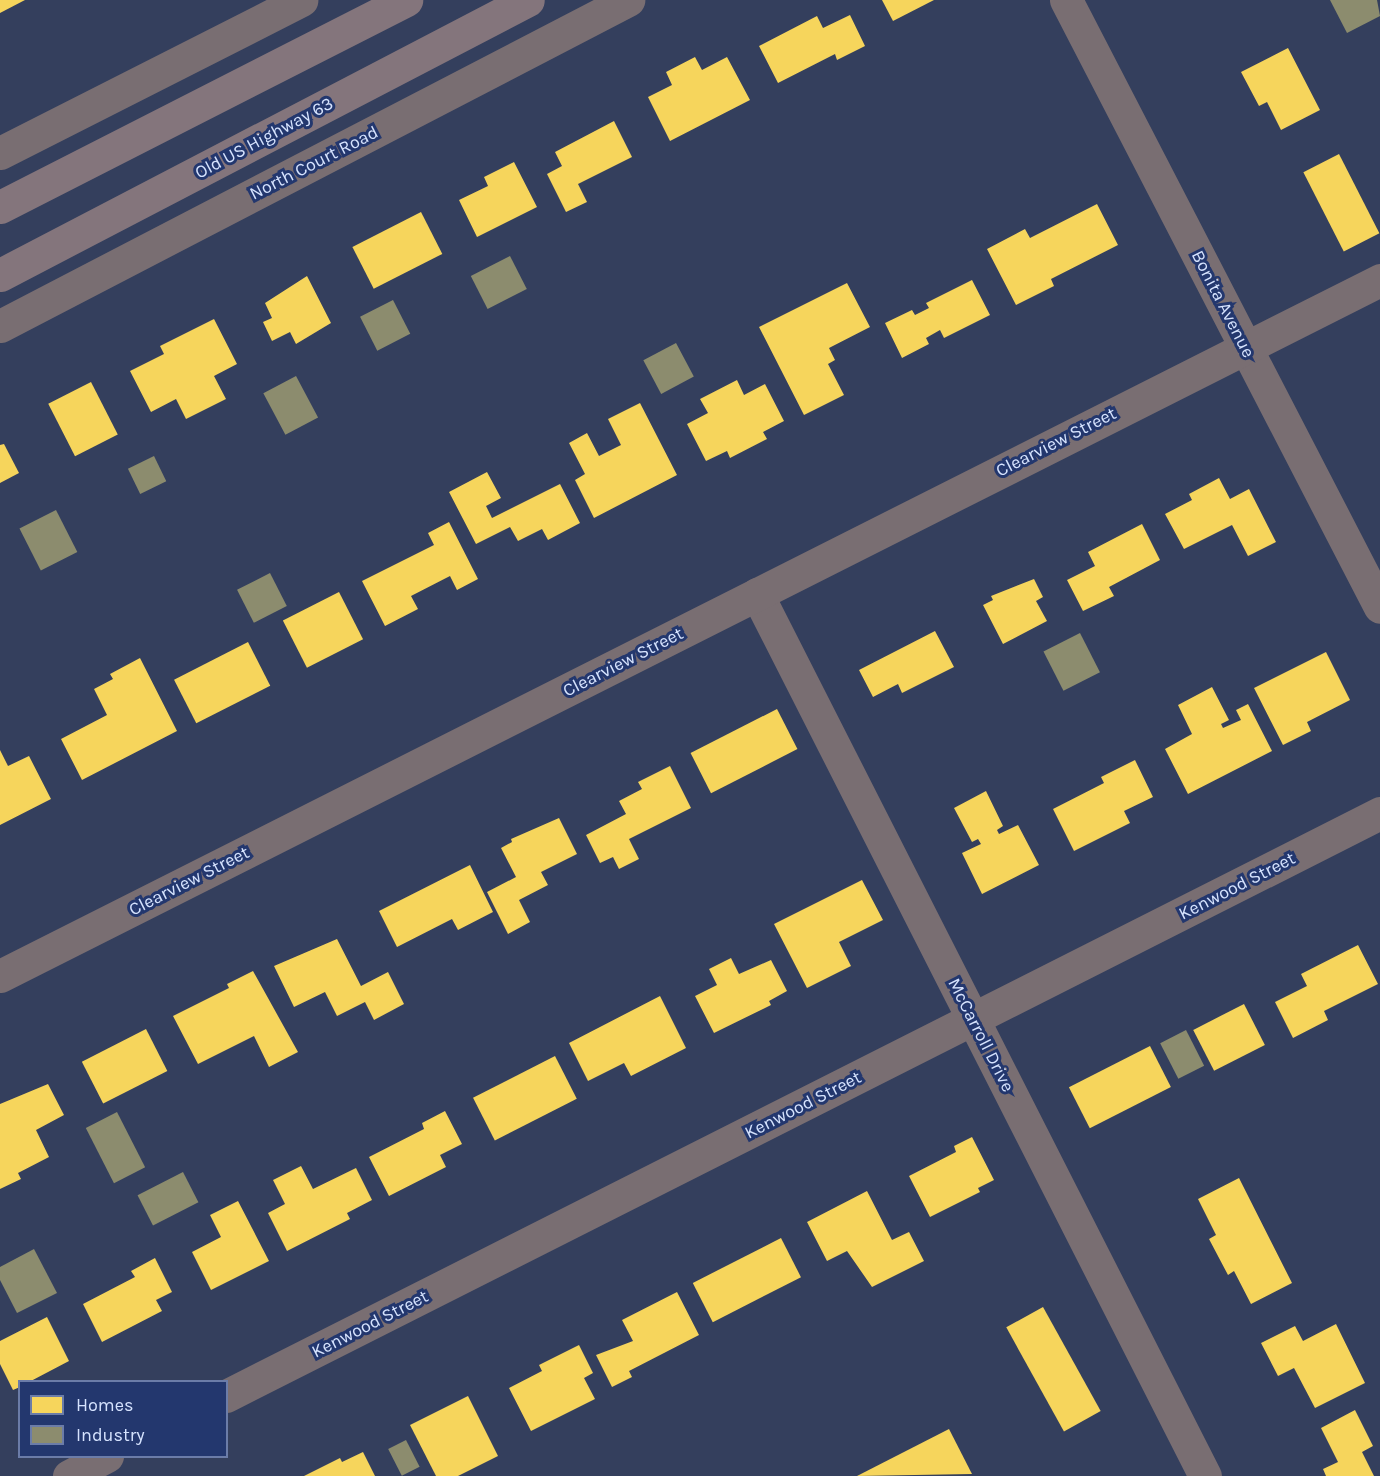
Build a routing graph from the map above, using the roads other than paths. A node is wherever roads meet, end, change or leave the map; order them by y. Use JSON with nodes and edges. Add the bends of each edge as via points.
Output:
{"nodes":[{"id":1,"x":301,"y":0,"type":"edge"},
{"id":2,"x":406,"y":0,"type":"edge"},
{"id":3,"x":528,"y":0,"type":"edge"},
{"id":4,"x":628,"y":0,"type":"edge"},
{"id":5,"x":1066,"y":0,"type":"edge"},
{"id":6,"x":0,"y":153,"type":"edge"},
{"id":7,"x":0,"y":207,"type":"edge"},
{"id":8,"x":0,"y":275,"type":"edge"},
{"id":9,"x":1380,"y":280,"type":"edge"},
{"id":10,"x":0,"y":326,"type":"edge"},
{"id":11,"x":1245,"y":347,"type":"junction"},
{"id":12,"x":757,"y":594,"type":"junction"},
{"id":13,"x":1380,"y":607,"type":"edge"},
{"id":14,"x":1380,"y":813,"type":"edge"},
{"id":15,"x":0,"y":976,"type":"edge"},
{"id":16,"x":973,"y":1019,"type":"junction"},
{"id":17,"x":228,"y":1395,"type":"edge"},
{"id":18,"x":104,"y":1458,"type":"edge"},
{"id":19,"x":69,"y":1476,"type":"edge"},
{"id":20,"x":1204,"y":1476,"type":"edge"}],
"edges":[{"from":1,"to":6,"type":"street"},
{"from":2,"to":7,"type":"highway"},
{"from":3,"to":8,"type":"highway","name":"Old US Highway 63"},
{"from":4,"to":10,"type":"street","name":"North Court Road"},
{"from":5,"to":11,"type":"street","name":"Bonita Avenue"},
{"from":9,"to":11,"type":"street","name":"Clearview Street"},
{"from":11,"to":12,"type":"street","name":"Clearview Street"},
{"from":11,"to":13,"type":"street","name":"Bonita Avenue"},
{"from":12,"to":15,"type":"street","name":"Clearview Street"},
{"from":12,"to":16,"type":"street","name":"McCarroll Drive"},
{"from":14,"to":16,"type":"street","name":"Kenwood Street"},
{"from":16,"to":17,"type":"street","name":"Kenwood Street"},
{"from":16,"to":20,"type":"street","name":"McCarroll Drive"},
{"from":18,"to":19,"type":"street"}]}
